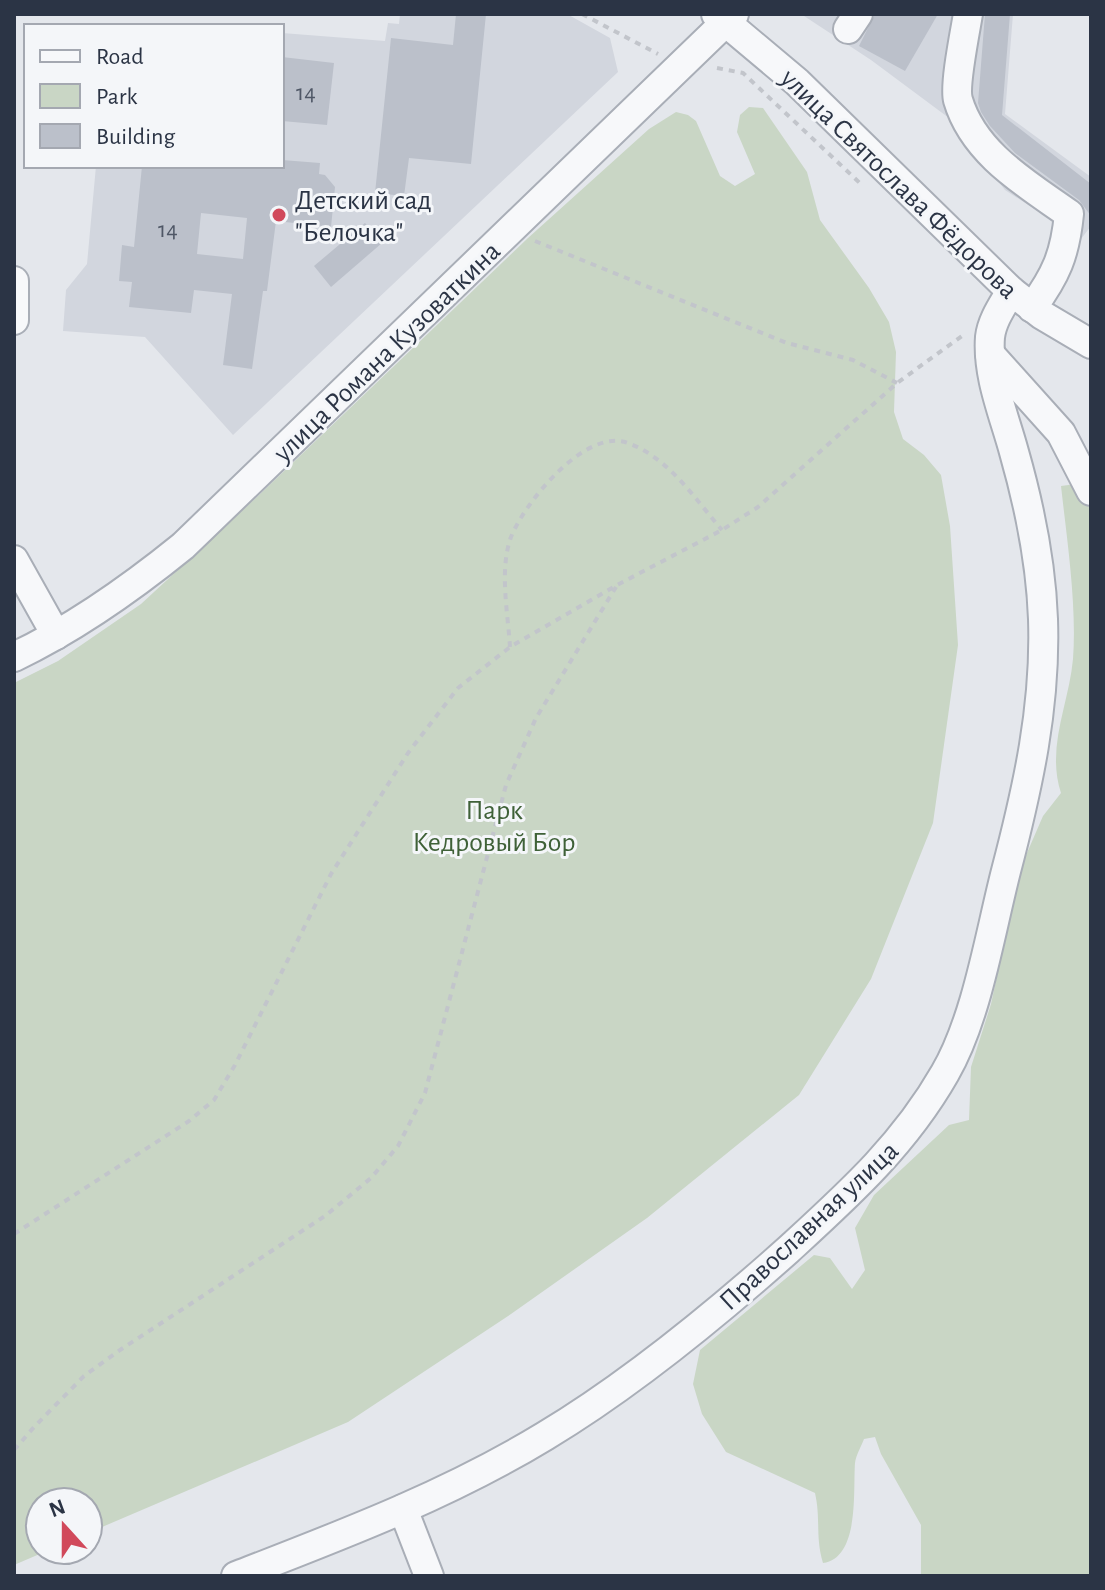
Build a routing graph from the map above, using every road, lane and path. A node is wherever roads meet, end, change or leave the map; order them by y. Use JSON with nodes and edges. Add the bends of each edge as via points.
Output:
{"nodes":[{"id":1,"x":582,"y":14,"type":"edge"},
{"id":2,"x":968,"y":14,"type":"edge"},
{"id":3,"x":725,"y":16,"type":"edge"},
{"id":4,"x":686,"y":62,"type":"junction"},
{"id":5,"x":870,"y":193,"type":"dead end"},
{"id":6,"x":528,"y":238,"type":"dead end"},
{"id":7,"x":14,"y":281,"type":"edge"},
{"id":8,"x":1021,"y":299,"type":"junction"},
{"id":9,"x":14,"y":320,"type":"edge"},
{"id":10,"x":962,"y":336,"type":"dead end"},
{"id":11,"x":1091,"y":344,"type":"edge"},
{"id":12,"x":990,"y":354,"type":"junction"},
{"id":13,"x":897,"y":383,"type":"junction"},
{"id":14,"x":1091,"y":491,"type":"edge"},
{"id":15,"x":722,"y":530,"type":"junction"},
{"id":16,"x":14,"y":560,"type":"edge"},
{"id":17,"x":617,"y":585,"type":"junction"},
{"id":18,"x":56,"y":635,"type":"junction"},
{"id":19,"x":510,"y":647,"type":"junction"},
{"id":20,"x":14,"y":657,"type":"edge"},
{"id":21,"x":14,"y":1234,"type":"edge"},
{"id":22,"x":14,"y":1450,"type":"edge"},
{"id":23,"x":403,"y":1509,"type":"junction"},
{"id":24,"x":236,"y":1576,"type":"edge"},
{"id":25,"x":429,"y":1576,"type":"edge"}],
"edges":[{"from":1,"to":4,"type":"path","via":[[663,56]]},
{"from":2,"to":8,"type":"street","name":"Православная улица","via":[[957,98],[976,136],[1003,167],[1069,214],[1059,266]]},
{"from":3,"to":4,"type":"street","name":"улица Романа Кузоваткина"},
{"from":3,"to":8,"type":"street","name":"улица Святослава Фёдорова"},
{"from":4,"to":5,"type":"path","via":[[743,73]]},
{"from":4,"to":18,"type":"street","name":"улица Романа Кузоваткина","via":[[183,546]]},
{"from":6,"to":13,"type":"path","via":[[787,343],[853,360]]},
{"from":7,"to":9,"type":"street"},
{"from":8,"to":11,"type":"street","name":"улица Святослава Фёдорова"},
{"from":8,"to":12,"type":"street","name":"Православная улица","via":[[990,331]]},
{"from":10,"to":13,"type":"path"},
{"from":12,"to":14,"type":"street","via":[[1061,433]]},
{"from":12,"to":23,"type":"street","name":"Православная улица","via":[[1032,519],[1044,657],[1030,778],[970,1016],[948,1070],[907,1132],[858,1186],[652,1362],[546,1436]]},
{"from":13,"to":15,"type":"path","via":[[758,507]]},
{"from":15,"to":17,"type":"path"},
{"from":15,"to":19,"type":"path","via":[[672,472],[644,450],[624,441],[585,449],[552,477],[511,536],[506,563]]},
{"from":16,"to":18,"type":"street"},
{"from":17,"to":19,"type":"path"},
{"from":17,"to":22,"type":"path","via":[[536,718],[506,785],[425,1093],[398,1146],[371,1178],[325,1216],[84,1376]]},
{"from":18,"to":20,"type":"street","name":"улица Романа Кузоваткина"},
{"from":19,"to":21,"type":"path","via":[[458,688],[408,753],[331,874],[214,1100]]},
{"from":23,"to":24,"type":"street","name":"Православная улица"},
{"from":23,"to":25,"type":"street"}]}
